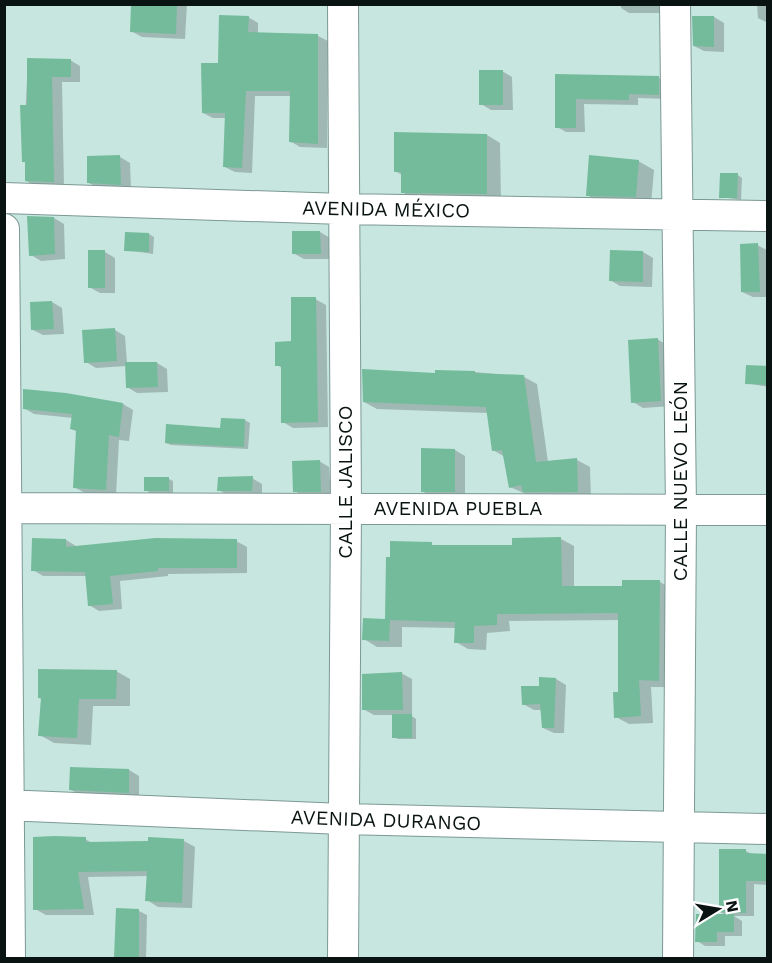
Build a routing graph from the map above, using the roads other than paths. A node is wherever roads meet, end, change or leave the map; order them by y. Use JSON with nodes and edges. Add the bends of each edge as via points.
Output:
{"nodes":[{"id":1,"x":343,"y":4,"type":"edge"},
{"id":2,"x":675,"y":4,"type":"edge"},
{"id":3,"x":4,"y":198,"type":"edge"},
{"id":4,"x":343,"y":209,"type":"junction"},
{"id":5,"x":678,"y":213,"type":"junction"},
{"id":6,"x":768,"y":216,"type":"edge"},
{"id":7,"x":4,"y":229,"type":"edge"},
{"id":8,"x":6,"y":508,"type":"edge"},
{"id":9,"x":346,"y":508,"type":"junction"},
{"id":10,"x":681,"y":510,"type":"junction"},
{"id":11,"x":768,"y":510,"type":"edge"},
{"id":12,"x":6,"y":805,"type":"edge"},
{"id":13,"x":343,"y":819,"type":"junction"},
{"id":14,"x":678,"y":826,"type":"junction"},
{"id":15,"x":768,"y":829,"type":"edge"},
{"id":16,"x":10,"y":958,"type":"edge"},
{"id":17,"x":343,"y":958,"type":"edge"},
{"id":18,"x":678,"y":958,"type":"edge"}],
"edges":[{"from":1,"to":4,"type":"street","name":"CALLE JALISCO"},
{"from":2,"to":5,"type":"street","name":"CALLE NUEVO LEÓN"},
{"from":3,"to":4,"type":"street","name":"AVENIDA MÉXICO"},
{"from":4,"to":5,"type":"street","name":"AVENIDA MÉXICO"},
{"from":4,"to":9,"type":"street","name":"CALLE JALISCO"},
{"from":5,"to":6,"type":"street","name":"AVENIDA MÉXICO"},
{"from":5,"to":10,"type":"street","name":"CALLE NUEVO LEÓN"},
{"from":7,"to":8,"type":"street"},
{"from":8,"to":9,"type":"street","name":"AVENIDA PUEBLA"},
{"from":8,"to":12,"type":"street"},
{"from":9,"to":10,"type":"street","name":"AVENIDA PUEBLA"},
{"from":9,"to":13,"type":"street","name":"CALLE JALISCO"},
{"from":10,"to":11,"type":"street","name":"AVENIDA PUEBLA"},
{"from":10,"to":14,"type":"street","name":"CALLE NUEVO LEÓN"},
{"from":12,"to":13,"type":"street","name":"AVENIDA DURANGO"},
{"from":12,"to":16,"type":"street"},
{"from":13,"to":14,"type":"street","name":"AVENIDA DURANGO"},
{"from":13,"to":17,"type":"street","name":"CALLE JALISCO"},
{"from":14,"to":15,"type":"street","name":"AVENIDA DURANGO"},
{"from":14,"to":18,"type":"street","name":"CALLE NUEVO LEÓN"}]}
